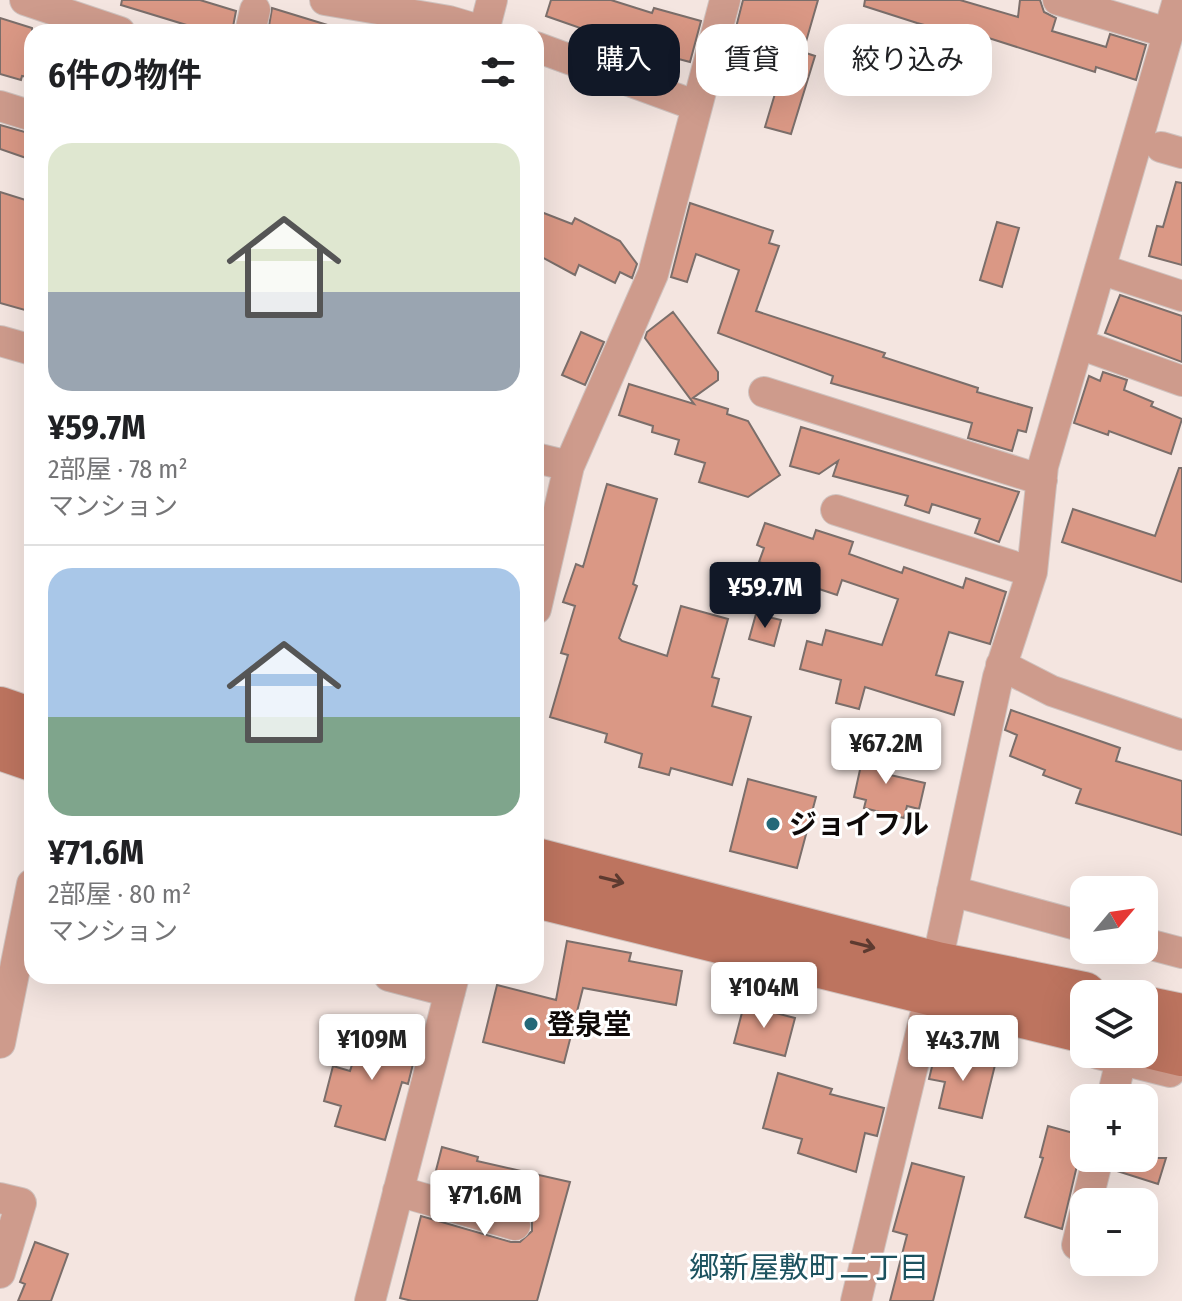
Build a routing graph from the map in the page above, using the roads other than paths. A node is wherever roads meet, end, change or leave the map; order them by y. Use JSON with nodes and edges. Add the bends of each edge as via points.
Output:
{"nodes":[{"id":1,"x":25,"y":0,"type":"edge"},
{"id":2,"x":325,"y":0,"type":"edge"},
{"id":3,"x":492,"y":0,"type":"edge"},
{"id":4,"x":725,"y":0,"type":"edge"},
{"id":5,"x":1058,"y":0,"type":"edge"},
{"id":6,"x":1178,"y":0,"type":"edge"},
{"id":7,"x":96,"y":24,"type":"edge"},
{"id":8,"x":443,"y":24,"type":"edge"},
{"id":9,"x":477,"y":24,"type":"edge"},
{"id":10,"x":1168,"y":33,"type":"junction"},
{"id":11,"x":544,"y":50,"type":"edge"},
{"id":12,"x":0,"y":106,"type":"edge"},
{"id":13,"x":697,"y":106,"type":"junction"},
{"id":14,"x":24,"y":114,"type":"edge"},
{"id":15,"x":1100,"y":269,"type":"junction"},
{"id":16,"x":1182,"y":296,"type":"edge"},
{"id":17,"x":0,"y":341,"type":"edge"},
{"id":18,"x":1079,"y":344,"type":"junction"},
{"id":19,"x":24,"y":348,"type":"edge"},
{"id":20,"x":1182,"y":381,"type":"edge"},
{"id":21,"x":764,"y":392,"type":"dead end"},
{"id":22,"x":544,"y":460,"type":"edge"},
{"id":23,"x":569,"y":466,"type":"junction"},
{"id":24,"x":1042,"y":480,"type":"junction"},
{"id":25,"x":836,"y":510,"type":"dead end"},
{"id":26,"x":1032,"y":572,"type":"junction"},
{"id":27,"x":544,"y":574,"type":"edge"},
{"id":28,"x":1001,"y":665,"type":"junction"},
{"id":29,"x":0,"y":709,"type":"edge"},
{"id":30,"x":24,"y":717,"type":"edge"},
{"id":31,"x":1182,"y":735,"type":"edge"},
{"id":32,"x":0,"y":748,"type":"edge"},
{"id":33,"x":24,"y":756,"type":"edge"},
{"id":34,"x":544,"y":863,"type":"edge"},
{"id":35,"x":952,"y":891,"type":"junction"},
{"id":36,"x":544,"y":898,"type":"edge"},
{"id":37,"x":1070,"y":923,"type":"edge"},
{"id":38,"x":24,"y":924,"type":"edge"},
{"id":39,"x":1158,"y":947,"type":"edge"},
{"id":40,"x":1182,"y":953,"type":"edge"},
{"id":41,"x":452,"y":984,"type":"edge"},
{"id":42,"x":931,"y":990,"type":"junction"},
{"id":43,"x":1070,"y":994,"type":"edge"},
{"id":44,"x":1008,"y":995,"type":"junction"},
{"id":45,"x":1158,"y":1011,"type":"edge"},
{"id":46,"x":1182,"y":1016,"type":"edge"},
{"id":47,"x":1070,"y":1024,"type":"edge"},
{"id":48,"x":0,"y":1043,"type":"edge"},
{"id":49,"x":1070,"y":1045,"type":"edge"},
{"id":50,"x":1158,"y":1054,"type":"edge"},
{"id":51,"x":1182,"y":1054,"type":"edge"},
{"id":52,"x":1158,"y":1066,"type":"edge"},
{"id":53,"x":1182,"y":1075,"type":"edge"},
{"id":54,"x":398,"y":1191,"type":"junction"},
{"id":55,"x":0,"y":1198,"type":"edge"},
{"id":56,"x":515,"y":1225,"type":"dead end"},
{"id":57,"x":0,"y":1273,"type":"edge"},
{"id":58,"x":370,"y":1301,"type":"edge"},
{"id":59,"x":856,"y":1301,"type":"edge"}],
"edges":[{"from":1,"to":7,"type":"street"},
{"from":2,"to":8,"type":"street"},
{"from":3,"to":9,"type":"street"},
{"from":4,"to":13,"type":"street"},
{"from":5,"to":10,"type":"street"},
{"from":6,"to":10,"type":"street"},
{"from":10,"to":15,"type":"street"},
{"from":11,"to":13,"type":"street"},
{"from":12,"to":14,"type":"street"},
{"from":13,"to":23,"type":"street","via":[[653,274]]},
{"from":15,"to":16,"type":"street"},
{"from":15,"to":18,"type":"street"},
{"from":17,"to":19,"type":"street"},
{"from":18,"to":20,"type":"street"},
{"from":18,"to":24,"type":"street"},
{"from":21,"to":24,"type":"street"},
{"from":22,"to":23,"type":"street"},
{"from":23,"to":27,"type":"street"},
{"from":24,"to":26,"type":"street"},
{"from":25,"to":26,"type":"street"},
{"from":26,"to":28,"type":"street"},
{"from":28,"to":31,"type":"street","via":[[1052,691]]},
{"from":28,"to":35,"type":"street"},
{"from":29,"to":30,"type":"street"},
{"from":32,"to":33,"type":"street"},
{"from":34,"to":42,"type":"street","one_way":true},
{"from":35,"to":37,"type":"street"},
{"from":35,"to":42,"type":"street"},
{"from":36,"to":42,"type":"street"},
{"from":38,"to":48,"type":"street"},
{"from":39,"to":40,"type":"street"},
{"from":41,"to":54,"type":"street"},
{"from":42,"to":44,"type":"street"},
{"from":42,"to":49,"type":"street"},
{"from":42,"to":59,"type":"street"},
{"from":43,"to":44,"type":"street"},
{"from":44,"to":47,"type":"street"},
{"from":45,"to":46,"type":"street"},
{"from":50,"to":51,"type":"street"},
{"from":52,"to":53,"type":"street"},
{"from":54,"to":56,"type":"street"},
{"from":54,"to":58,"type":"street"},
{"from":55,"to":57,"type":"street","via":[[21,1203]]}]}
